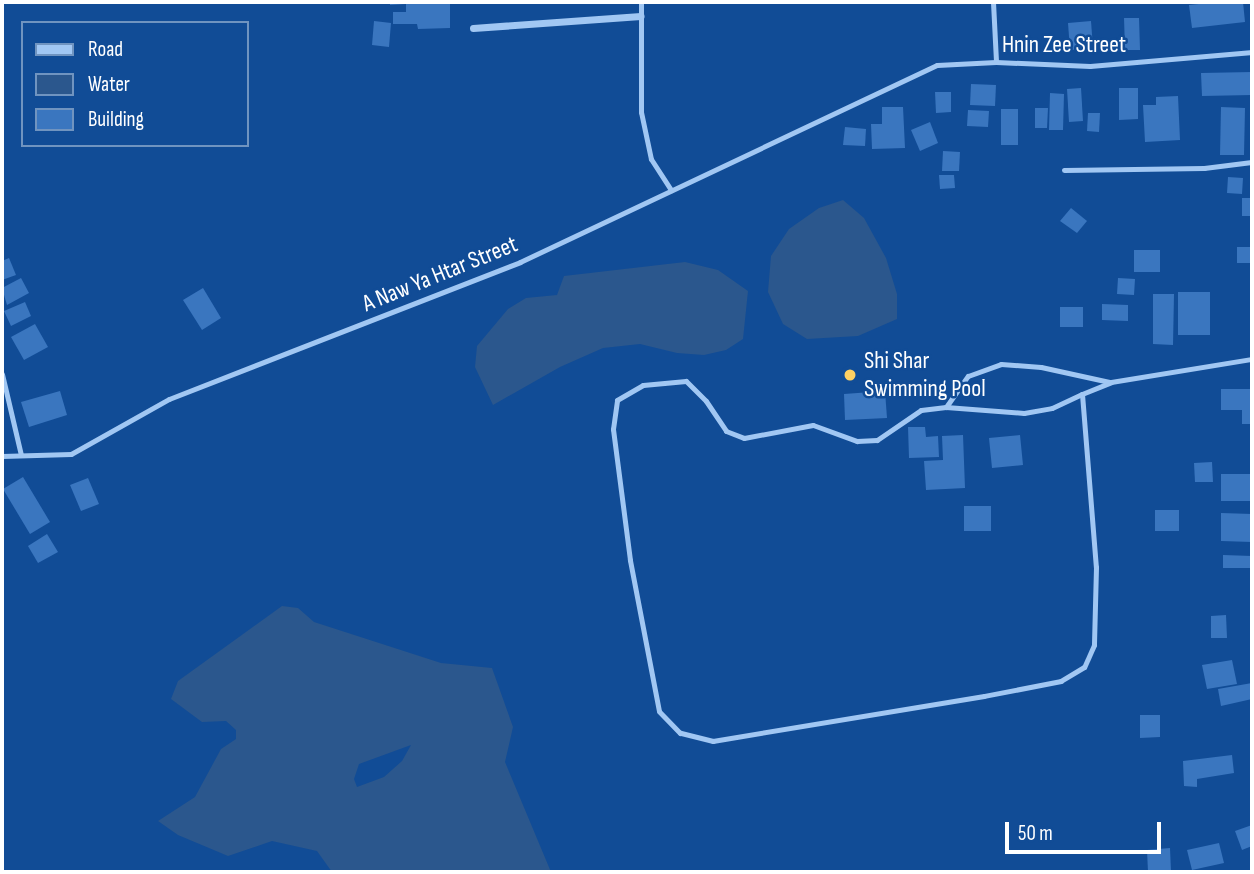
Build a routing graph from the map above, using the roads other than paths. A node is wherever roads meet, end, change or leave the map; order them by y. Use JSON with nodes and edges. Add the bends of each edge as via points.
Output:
{"nodes":[{"id":1,"x":642,"y":2,"type":"edge"},
{"id":2,"x":993,"y":2,"type":"edge"},
{"id":3,"x":642,"y":16,"type":"junction"},
{"id":4,"x":472,"y":28,"type":"dead end"},
{"id":5,"x":1252,"y":52,"type":"edge"},
{"id":6,"x":996,"y":62,"type":"junction"},
{"id":7,"x":1252,"y":162,"type":"edge"},
{"id":8,"x":1064,"y":170,"type":"dead end"},
{"id":9,"x":671,"y":190,"type":"junction"},
{"id":10,"x":1252,"y":359,"type":"edge"},
{"id":11,"x":2,"y":374,"type":"edge"},
{"id":12,"x":1111,"y":382,"type":"junction"},
{"id":13,"x":1082,"y":394,"type":"junction"},
{"id":14,"x":946,"y":407,"type":"junction"},
{"id":15,"x":21,"y":455,"type":"junction"},
{"id":16,"x":2,"y":456,"type":"edge"}],
"edges":[{"from":1,"to":3,"type":"lane"},
{"from":2,"to":6,"type":"lane"},
{"from":3,"to":4,"type":"street"},
{"from":3,"to":9,"type":"lane","via":[[642,112],[651,159]]},
{"from":5,"to":6,"type":"lane","name":"Hnin Zee Street","via":[[1090,66]]},
{"from":6,"to":9,"type":"lane","name":"A Naw Ya Htar Street","via":[[937,65]]},
{"from":7,"to":8,"type":"lane"},
{"from":9,"to":15,"type":"lane","name":"A Naw Ya Htar Street","via":[[520,262],[169,399],[71,454]]},
{"from":10,"to":12,"type":"lane"},
{"from":11,"to":15,"type":"lane"},
{"from":12,"to":13,"type":"lane"},
{"from":12,"to":14,"type":"lane","via":[[1001,364],[968,376]]},
{"from":13,"to":14,"type":"lane","via":[[1052,408],[1024,413]]},
{"from":13,"to":14,"type":"lane","via":[[1096,567],[1094,645],[1084,667],[1061,681],[713,741],[680,733],[659,710],[650,675],[614,429],[617,400],[643,385],[686,381],[726,430],[744,438],[813,425],[857,441],[877,440],[921,410]]},
{"from":15,"to":16,"type":"lane","name":"A Naw Ya Htar Street"}]}
